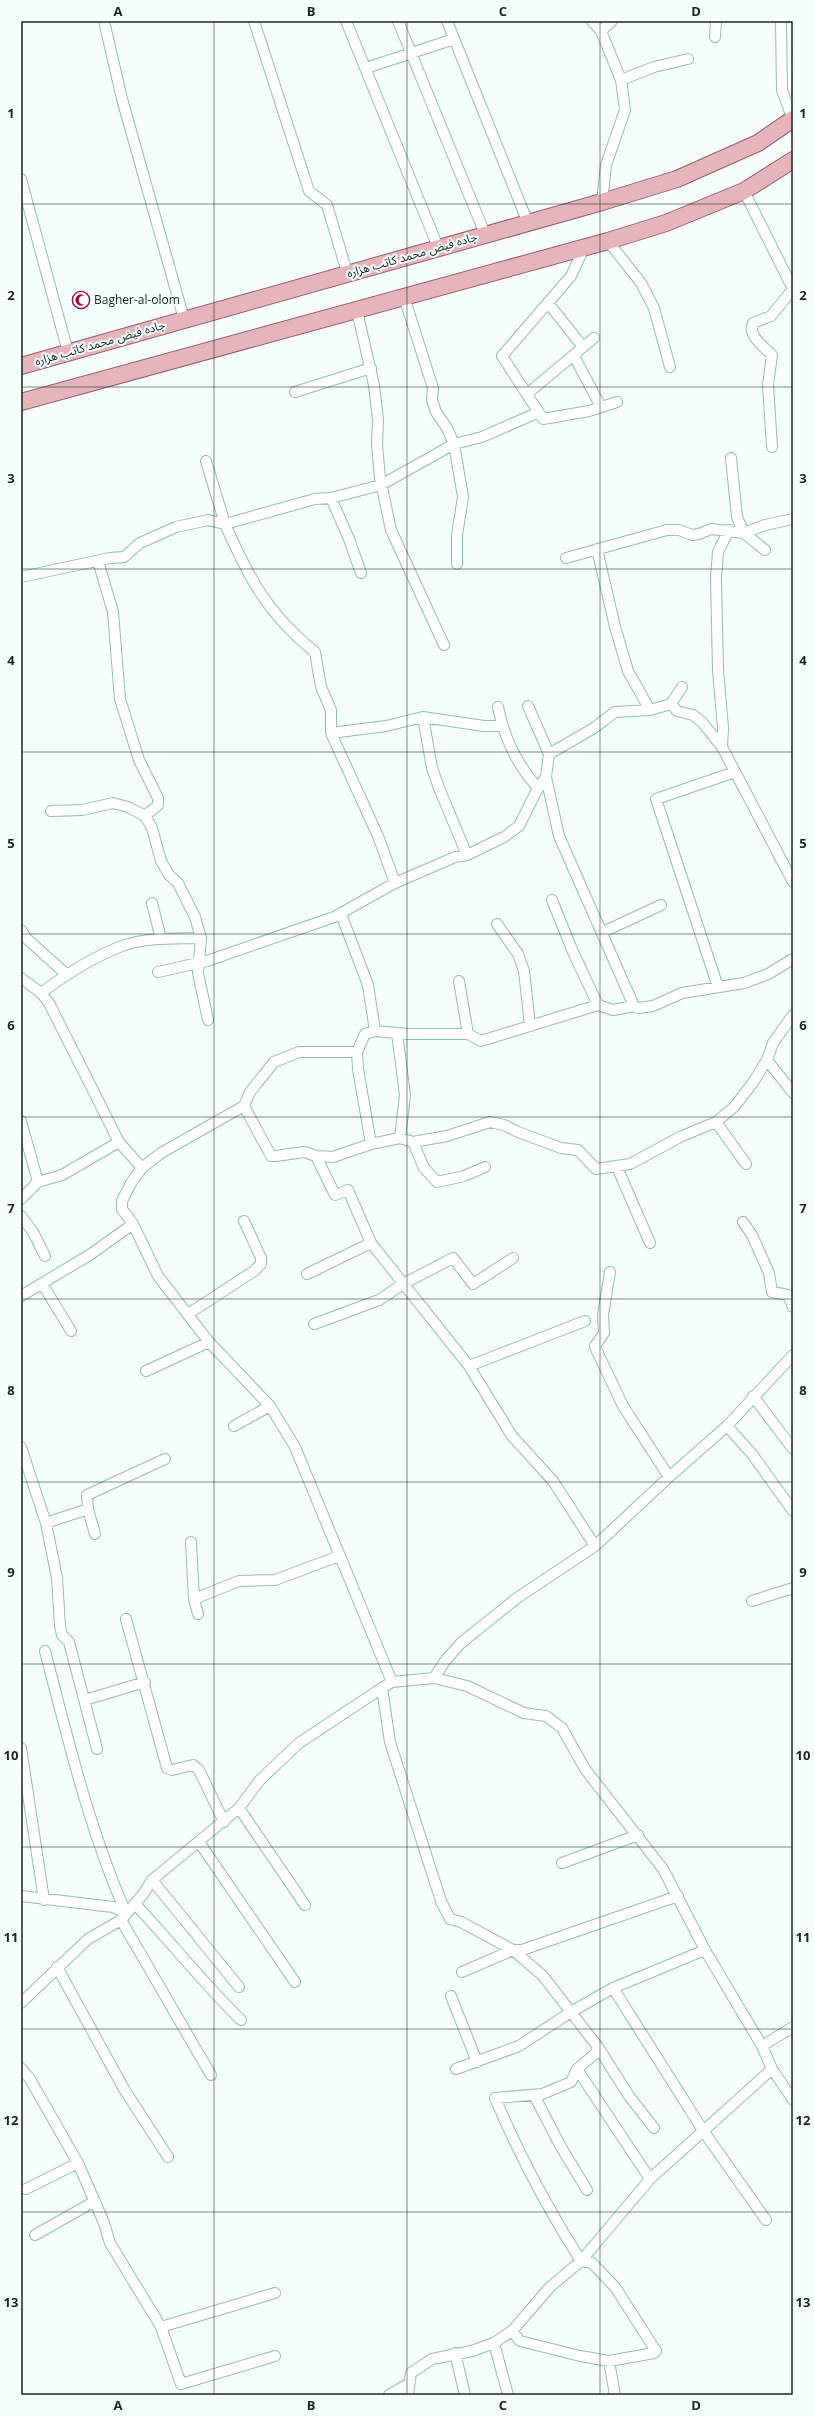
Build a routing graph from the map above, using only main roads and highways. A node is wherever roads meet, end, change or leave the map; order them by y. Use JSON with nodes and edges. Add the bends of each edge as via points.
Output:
{"nodes":[{"id":1,"x":793,"y":120,"type":"edge"},
{"id":2,"x":793,"y":160,"type":"edge"},
{"id":3,"x":21,"y":366,"type":"edge"},
{"id":4,"x":21,"y":402,"type":"edge"}],
"edges":[{"from":1,"to":3,"type":"main road","name":"جاده فیض محمد کاتب هزاره","via":[[758,143],[678,179]]},
{"from":2,"to":4,"type":"main road","via":[[744,191],[666,222],[608,241]]}]}
